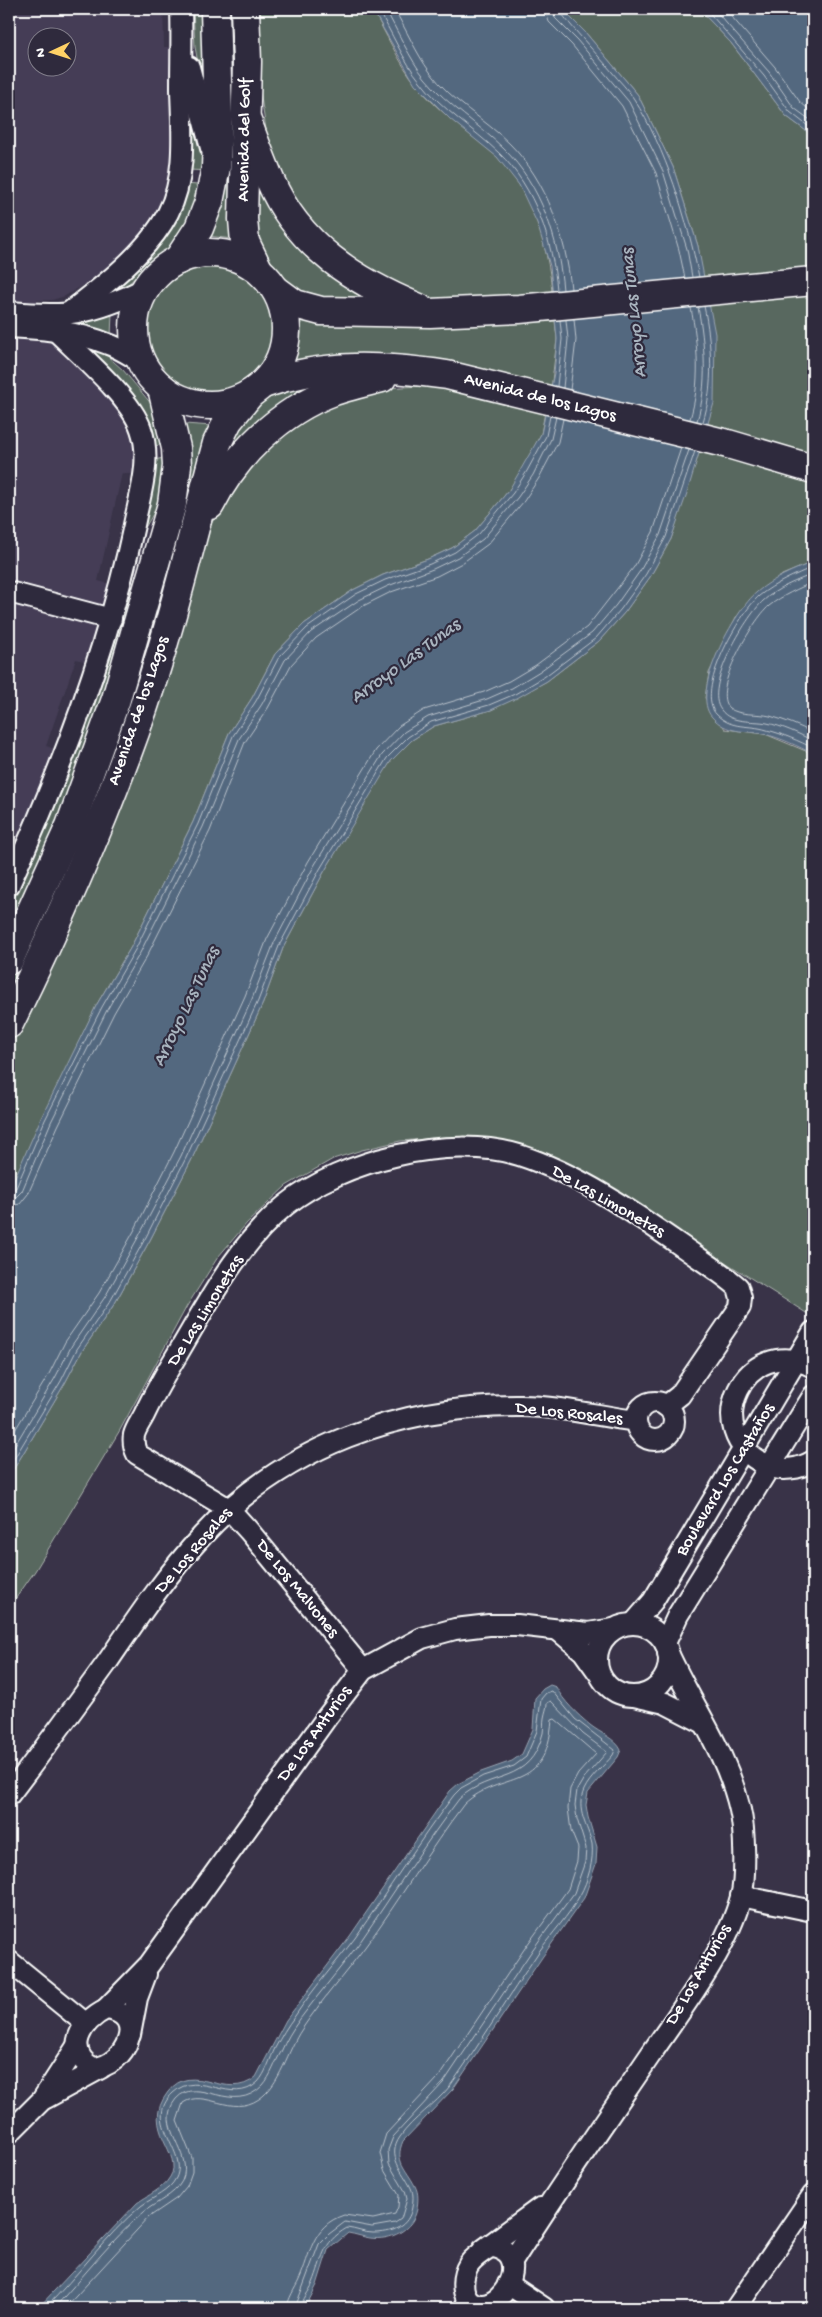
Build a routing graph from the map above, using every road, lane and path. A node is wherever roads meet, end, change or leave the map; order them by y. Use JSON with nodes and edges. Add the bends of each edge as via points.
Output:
{"nodes":[{"id":1,"x":181,"y":9,"type":"edge"},
{"id":2,"x":215,"y":9,"type":"edge"},
{"id":3,"x":245,"y":9,"type":"edge"},
{"id":4,"x":181,"y":39,"type":"junction"},
{"id":5,"x":245,"y":116,"type":"junction"},
{"id":6,"x":216,"y":168,"type":"junction"},
{"id":7,"x":178,"y":260,"type":"junction"},
{"id":8,"x":258,"y":269,"type":"junction"},
{"id":9,"x":813,"y":281,"type":"edge"},
{"id":10,"x":146,"y":288,"type":"junction"},
{"id":11,"x":276,"y":290,"type":"junction"},
{"id":12,"x":9,"y":312,"type":"edge"},
{"id":13,"x":430,"y":313,"type":"junction"},
{"id":14,"x":51,"y":322,"type":"junction"},
{"id":15,"x":9,"y":326,"type":"edge"},
{"id":16,"x":142,"y":362,"type":"junction"},
{"id":17,"x":409,"y":370,"type":"junction"},
{"id":18,"x":162,"y":388,"type":"junction"},
{"id":19,"x":257,"y":389,"type":"junction"},
{"id":20,"x":813,"y":469,"type":"edge"},
{"id":21,"x":172,"y":504,"type":"junction"},
{"id":22,"x":193,"y":538,"type":"junction"},
{"id":23,"x":124,"y":573,"type":"junction"},
{"id":24,"x":9,"y":592,"type":"edge"},
{"id":25,"x":111,"y":619,"type":"junction"},
{"id":26,"x":9,"y":885,"type":"edge"},
{"id":27,"x":9,"y":960,"type":"edge"},
{"id":28,"x":9,"y":1024,"type":"edge"},
{"id":29,"x":813,"y":1332,"type":"edge"},
{"id":30,"x":804,"y":1364,"type":"edge"},
{"id":31,"x":813,"y":1396,"type":"edge"},
{"id":32,"x":666,"y":1406,"type":"junction"},
{"id":33,"x":636,"y":1421,"type":"junction"},
{"id":34,"x":745,"y":1450,"type":"junction"},
{"id":35,"x":813,"y":1461,"type":"edge"},
{"id":36,"x":771,"y":1467,"type":"junction"},
{"id":37,"x":229,"y":1509,"type":"junction"},
{"id":38,"x":624,"y":1627,"type":"junction"},
{"id":39,"x":558,"y":1630,"type":"junction"},
{"id":40,"x":666,"y":1648,"type":"junction"},
{"id":41,"x":363,"y":1670,"type":"junction"},
{"id":42,"x":598,"y":1672,"type":"junction"},
{"id":43,"x":633,"y":1696,"type":"junction"},
{"id":44,"x":708,"y":1725,"type":"junction"},
{"id":45,"x":9,"y":1796,"type":"edge"},
{"id":46,"x":741,"y":1896,"type":"junction"},
{"id":47,"x":813,"y":1911,"type":"edge"},
{"id":48,"x":9,"y":1961,"type":"edge"},
{"id":49,"x":149,"y":1965,"type":"junction"},
{"id":50,"x":106,"y":2010,"type":"junction"},
{"id":51,"x":85,"y":2023,"type":"junction"},
{"id":52,"x":130,"y":2035,"type":"junction"},
{"id":53,"x":77,"y":2046,"type":"junction"},
{"id":54,"x":101,"y":2068,"type":"junction"},
{"id":55,"x":42,"y":2100,"type":"junction"},
{"id":56,"x":9,"y":2133,"type":"edge"},
{"id":57,"x":813,"y":2195,"type":"edge"},
{"id":58,"x":553,"y":2197,"type":"junction"},
{"id":59,"x":480,"y":2252,"type":"junction"},
{"id":60,"x":512,"y":2262,"type":"junction"},
{"id":61,"x":508,"y":2284,"type":"junction"},
{"id":62,"x":463,"y":2285,"type":"junction"},
{"id":63,"x":485,"y":2306,"type":"edge"},
{"id":64,"x":457,"y":2308,"type":"edge"},
{"id":65,"x":544,"y":2308,"type":"edge"},
{"id":66,"x":736,"y":2308,"type":"edge"}],
"edges":[{"from":1,"to":4,"type":"street"},
{"from":2,"to":6,"type":"street","name":"Avenida del Golf"},
{"from":3,"to":5,"type":"street","name":"Avenida del Golf"},
{"from":4,"to":6,"type":"street"},
{"from":4,"to":14,"type":"street","via":[[180,168],[169,212],[131,259],[89,298]]},
{"from":5,"to":8,"type":"street","name":"Avenida del Golf","via":[[245,242]]},
{"from":5,"to":13,"type":"street","via":[[287,213],[318,248],[348,273],[385,294]]},
{"from":6,"to":7,"type":"street","name":"Avenida del Golf","via":[[209,202],[199,228]]},
{"from":7,"to":8,"type":"street","via":[[198,254],[219,253]]},
{"from":7,"to":10,"type":"street","via":[[160,272]]},
{"from":8,"to":11,"type":"street"},
{"from":9,"to":13,"type":"street","via":[[519,309]]},
{"from":10,"to":14,"type":"street","via":[[114,304]]},
{"from":10,"to":16,"type":"street","via":[[134,325]]},
{"from":11,"to":13,"type":"street","via":[[295,304],[321,311]]},
{"from":11,"to":19,"type":"street","via":[[284,314],[286,339],[274,371]]},
{"from":12,"to":14,"type":"street"},
{"from":14,"to":15,"type":"street"},
{"from":14,"to":16,"type":"street","via":[[109,344]]},
{"from":14,"to":23,"type":"street","via":[[133,410],[142,430],[145,473]]},
{"from":16,"to":18,"type":"street"},
{"from":17,"to":19,"type":"street","name":"Avenida de los Lagos","via":[[319,369],[289,375]]},
{"from":17,"to":20,"type":"street","name":"Avenida de los Lagos","via":[[447,375],[728,444]]},
{"from":17,"to":22,"type":"street","via":[[334,391],[279,423],[234,465]]},
{"from":18,"to":19,"type":"street","via":[[196,404],[223,403]]},
{"from":18,"to":21,"type":"street","name":"Avenida de los Lagos","via":[[176,448]]},
{"from":19,"to":22,"type":"street","name":"Avenida de los Lagos","via":[[228,420],[216,444]]},
{"from":21,"to":23,"type":"street"},
{"from":21,"to":27,"type":"street","name":"Avenida de los Lagos","via":[[116,699],[70,826]]},
{"from":22,"to":28,"type":"street","name":"Avenida de los Lagos","via":[[136,730],[96,836]]},
{"from":23,"to":25,"type":"street"},
{"from":24,"to":25,"type":"street"},
{"from":25,"to":26,"type":"street","via":[[37,823]]},
{"from":29,"to":30,"type":"street","name":"Boulevard Los Castaños"},
{"from":30,"to":34,"type":"street","name":"Boulevard Los Castaños"},
{"from":30,"to":34,"type":"street","via":[[779,1360],[763,1364],[738,1387],[732,1403],[732,1420],[736,1436]]},
{"from":31,"to":36,"type":"street","name":"Boulevard Los Castaños"},
{"from":32,"to":33,"type":"street","via":[[650,1403],[640,1410]]},
{"from":32,"to":33,"type":"street","via":[[674,1424],[663,1438],[645,1437]]},
{"from":32,"to":37,"type":"street","name":"De Las Limonetas","via":[[680,1395],[740,1307],[738,1287],[643,1219],[576,1180],[518,1155],[459,1148],[430,1149],[394,1156],[346,1171],[314,1186],[287,1204],[267,1223],[226,1272],[156,1390],[134,1434],[137,1454]]},
{"from":33,"to":37,"type":"street","name":"De Los Rosales","via":[[521,1406],[432,1413],[379,1424],[291,1462]]},
{"from":34,"to":36,"type":"street","via":[[756,1461]]},
{"from":34,"to":38,"type":"street","name":"Boulevard Los Castaños","via":[[653,1601]]},
{"from":35,"to":36,"type":"street","via":[[806,1466],[789,1469]]},
{"from":36,"to":40,"type":"street","name":"Boulevard Los Castaños","via":[[678,1615]]},
{"from":37,"to":41,"type":"street","name":"De Los Malvones"},
{"from":37,"to":45,"type":"street","name":"De Los Rosales","via":[[180,1561]]},
{"from":38,"to":39,"type":"street","name":"De Los Anturios","via":[[588,1633]]},
{"from":38,"to":40,"type":"street","via":[[652,1629]]},
{"from":38,"to":42,"type":"street","via":[[601,1643],[597,1652]]},
{"from":39,"to":41,"type":"street","name":"De Los Anturios","via":[[489,1624],[455,1629],[422,1638]]},
{"from":39,"to":42,"type":"street","via":[[583,1651]]},
{"from":40,"to":43,"type":"street","via":[[666,1674],[661,1683],[644,1695]]},
{"from":40,"to":44,"type":"street","name":"De Los Anturios","via":[[691,1700]]},
{"from":41,"to":49,"type":"street","name":"De Los Anturios"},
{"from":42,"to":43,"type":"street","via":[[612,1690]]},
{"from":43,"to":44,"type":"street","via":[[665,1703]]},
{"from":44,"to":46,"type":"street","name":"De Los Anturios","via":[[725,1761],[741,1812],[744,1860]]},
{"from":46,"to":47,"type":"street"},
{"from":46,"to":58,"type":"street","name":"De Los Anturios","via":[[727,1933],[688,1999]]},
{"from":48,"to":51,"type":"street"},
{"from":49,"to":50,"type":"street"},
{"from":49,"to":52,"type":"street","via":[[137,1998]]},
{"from":50,"to":51,"type":"street"},
{"from":50,"to":52,"type":"street","via":[[121,2014],[126,2019]]},
{"from":51,"to":53,"type":"street"},
{"from":52,"to":54,"type":"street","via":[[123,2052]]},
{"from":53,"to":54,"type":"street","via":[[85,2064]]},
{"from":53,"to":55,"type":"street"},
{"from":54,"to":55,"type":"street"},
{"from":55,"to":56,"type":"street"},
{"from":57,"to":66,"type":"street"},
{"from":58,"to":59,"type":"street"},
{"from":58,"to":60,"type":"street","name":"De Los Anturios"},
{"from":59,"to":60,"type":"street","via":[[499,2248]]},
{"from":59,"to":62,"type":"street","via":[[469,2264]]},
{"from":60,"to":61,"type":"street"},
{"from":61,"to":63,"type":"street","via":[[499,2298]]},
{"from":61,"to":65,"type":"street"},
{"from":62,"to":63,"type":"street","via":[[471,2302]]},
{"from":62,"to":64,"type":"street"}]}
